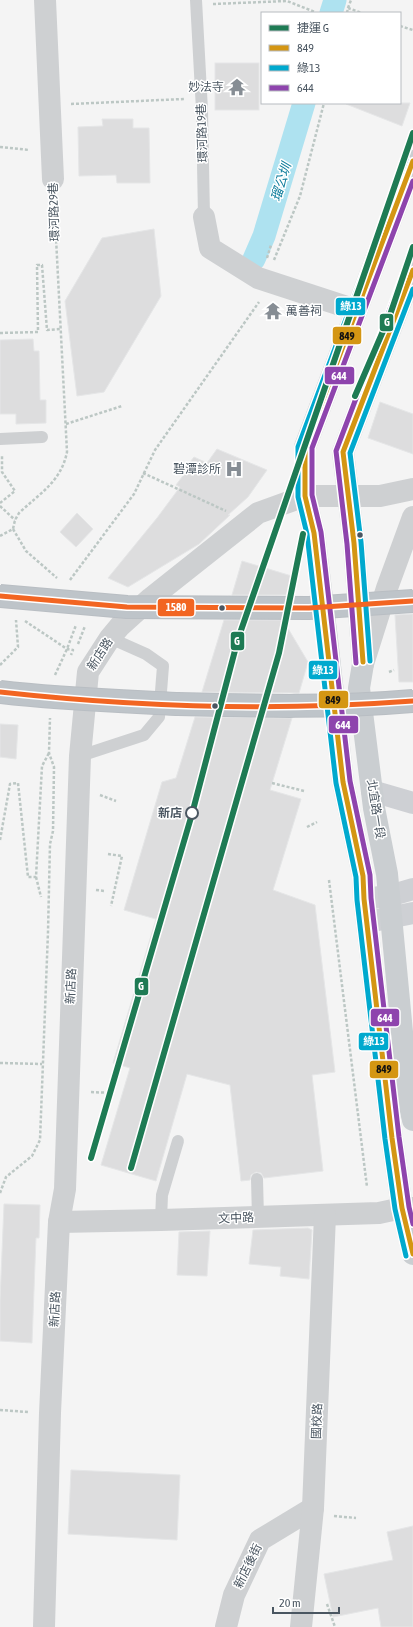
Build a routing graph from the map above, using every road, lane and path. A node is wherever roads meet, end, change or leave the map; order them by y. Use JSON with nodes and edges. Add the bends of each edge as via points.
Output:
{"nodes":[{"id":1,"x":45,"y":0,"type":"edge"},
{"id":2,"x":351,"y":0,"type":"edge"},
{"id":3,"x":196,"y":2,"type":"edge"},
{"id":4,"x":348,"y":8,"type":"junction"},
{"id":5,"x":316,"y":12,"type":"dead end"},
{"id":6,"x":347,"y":12,"type":"edge"},
{"id":7,"x":359,"y":12,"type":"edge"},
{"id":8,"x":401,"y":26,"type":"edge"},
{"id":9,"x":413,"y":30,"type":"edge"},
{"id":10,"x":200,"y":98,"type":"junction"},
{"id":11,"x":324,"y":104,"type":"edge"},
{"id":12,"x":50,"y":105,"type":"junction"},
{"id":13,"x":0,"y":147,"type":"edge"},
{"id":14,"x":52,"y":151,"type":"junction"},
{"id":15,"x":413,"y":161,"type":"edge"},
{"id":16,"x":53,"y":179,"type":"joint"},
{"id":17,"x":204,"y":217,"type":"joint"},
{"id":18,"x":271,"y":245,"type":"dead end"},
{"id":19,"x":413,"y":270,"type":"edge"},
{"id":20,"x":266,"y":276,"type":"junction"},
{"id":21,"x":356,"y":310,"type":"junction"},
{"id":22,"x":60,"y":329,"type":"junction"},
{"id":23,"x":0,"y":333,"type":"edge"},
{"id":24,"x":122,"y":406,"type":"dead end"},
{"id":25,"x":66,"y":424,"type":"junction"},
{"id":26,"x":42,"y":437,"type":"dead end"},
{"id":27,"x":0,"y":439,"type":"edge"},
{"id":28,"x":2,"y":472,"type":"dead end"},
{"id":29,"x":143,"y":473,"type":"junction"},
{"id":30,"x":413,"y":489,"type":"edge"},
{"id":31,"x":306,"y":496,"type":"junction"},
{"id":32,"x":348,"y":497,"type":"junction"},
{"id":33,"x":0,"y":502,"type":"edge"},
{"id":34,"x":0,"y":506,"type":"edge"},
{"id":35,"x":228,"y":512,"type":"dead end"},
{"id":36,"x":413,"y":517,"type":"edge"},
{"id":37,"x":15,"y":520,"type":"junction"},
{"id":38,"x":12,"y":529,"type":"junction"},
{"id":39,"x":0,"y":536,"type":"edge"},
{"id":40,"x":61,"y":581,"type":"dead end"},
{"id":41,"x":66,"y":586,"type":"dead end"},
{"id":42,"x":0,"y":596,"type":"edge"},
{"id":43,"x":413,"y":601,"type":"edge"},
{"id":44,"x":110,"y":638,"type":"junction"},
{"id":45,"x":67,"y":649,"type":"dead end"},
{"id":46,"x":363,"y":664,"type":"junction"},
{"id":47,"x":0,"y":665,"type":"edge"},
{"id":48,"x":394,"y":670,"type":"dead end"},
{"id":49,"x":389,"y":672,"type":"dead end"},
{"id":50,"x":0,"y":692,"type":"edge"},
{"id":51,"x":413,"y":701,"type":"edge"},
{"id":52,"x":80,"y":756,"type":"junction"},
{"id":53,"x":272,"y":783,"type":"dead end"},
{"id":54,"x":304,"y":791,"type":"dead end"},
{"id":55,"x":372,"y":791,"type":"junction"},
{"id":56,"x":100,"y":795,"type":"dead end"},
{"id":57,"x":116,"y":801,"type":"dead end"},
{"id":58,"x":413,"y":803,"type":"edge"},
{"id":59,"x":317,"y":822,"type":"dead end"},
{"id":60,"x":307,"y":827,"type":"dead end"},
{"id":61,"x":0,"y":840,"type":"edge"},
{"id":62,"x":108,"y":854,"type":"dead end"},
{"id":63,"x":36,"y":877,"type":"junction"},
{"id":64,"x":329,"y":880,"type":"dead end"},
{"id":65,"x":413,"y":888,"type":"edge"},
{"id":66,"x":388,"y":896,"type":"junction"},
{"id":67,"x":41,"y":897,"type":"dead end"},
{"id":68,"x":364,"y":899,"type":"junction"},
{"id":69,"x":111,"y":906,"type":"dead end"},
{"id":70,"x":413,"y":913,"type":"edge"},
{"id":71,"x":392,"y":918,"type":"junction"},
{"id":72,"x":368,"y":922,"type":"junction"},
{"id":73,"x":408,"y":1045,"type":"edge"},
{"id":74,"x":0,"y":1063,"type":"edge"},
{"id":75,"x":42,"y":1064,"type":"junction"},
{"id":76,"x":120,"y":1065,"type":"dead end"},
{"id":77,"x":91,"y":1092,"type":"dead end"},
{"id":78,"x":410,"y":1095,"type":"edge"},
{"id":79,"x":413,"y":1120,"type":"edge"},
{"id":80,"x":178,"y":1140,"type":"dead end"},
{"id":81,"x":257,"y":1179,"type":"dead end"},
{"id":82,"x":367,"y":1187,"type":"dead end"},
{"id":83,"x":0,"y":1193,"type":"edge"},
{"id":84,"x":408,"y":1208,"type":"edge"},
{"id":85,"x":325,"y":1215,"type":"junction"},
{"id":86,"x":258,"y":1218,"type":"junction"},
{"id":87,"x":161,"y":1220,"type":"junction"},
{"id":88,"x":59,"y":1222,"type":"junction"},
{"id":89,"x":413,"y":1254,"type":"edge"},
{"id":90,"x":0,"y":1410,"type":"edge"},
{"id":91,"x":50,"y":1413,"type":"junction"},
{"id":92,"x":313,"y":1508,"type":"junction"},
{"id":93,"x":44,"y":1627,"type":"edge"},
{"id":94,"x":226,"y":1627,"type":"edge"},
{"id":95,"x":300,"y":1627,"type":"edge"}],
"edges":[{"from":1,"to":12,"type":"street","name":"環河路29巷"},
{"from":2,"to":4,"type":"path"},
{"from":3,"to":5,"type":"path","via":[[287,1]]},
{"from":3,"to":10,"type":"lane","name":"環河路19巷"},
{"from":4,"to":6,"type":"path"},
{"from":4,"to":7,"type":"path"},
{"from":8,"to":9,"type":"path"},
{"from":10,"to":12,"type":"path"},
{"from":10,"to":17,"type":"lane","name":"環河路19巷"},
{"from":11,"to":20,"type":"path","via":[[300,196]]},
{"from":12,"to":14,"type":"street","name":"環河路29巷"},
{"from":13,"to":14,"type":"path"},
{"from":14,"to":16,"type":"street","name":"環河路29巷"},
{"from":15,"to":21,"type":"main road","name":"北宜路一段"},
{"from":16,"to":22,"type":"path","name":"環河路29巷"},
{"from":17,"to":20,"type":"street","via":[[210,248],[240,268]]},
{"from":18,"to":20,"type":"path"},
{"from":19,"to":32,"type":"main road","name":"北宜路一段","via":[[343,452]]},
{"from":20,"to":21,"type":"street"},
{"from":20,"to":29,"type":"path","via":[[155,450]]},
{"from":21,"to":31,"type":"main road","name":"北宜路一段","via":[[304,447]]},
{"from":22,"to":23,"type":"path","via":[[47,330],[42,264],[37,265],[38,332]]},
{"from":22,"to":25,"type":"path","name":"環河路29巷"},
{"from":24,"to":25,"type":"path"},
{"from":25,"to":37,"type":"path","name":"環河路29巷","via":[[65,464],[56,480],[30,502]]},
{"from":26,"to":27,"type":"lane"},
{"from":28,"to":33,"type":"path","via":[[15,491]]},
{"from":29,"to":35,"type":"path"},
{"from":29,"to":41,"type":"path","via":[[134,494]]},
{"from":30,"to":32,"type":"street","name":"新店路","via":[[380,496]]},
{"from":31,"to":32,"type":"street","name":"新店路"},
{"from":31,"to":44,"type":"street","name":"新店路","via":[[258,513],[151,598]]},
{"from":31,"to":68,"type":"main road","name":"北宜路一段","via":[[315,541],[343,782],[363,876]]},
{"from":32,"to":46,"type":"main road","name":"北宜路一段"},
{"from":34,"to":37,"type":"path"},
{"from":36,"to":46,"type":"street"},
{"from":37,"to":38,"type":"path"},
{"from":38,"to":39,"type":"path"},
{"from":38,"to":40,"type":"path","via":[[26,551]]},
{"from":42,"to":43,"type":"highway","bridge":true,"via":[[135,607],[309,608]]},
{"from":44,"to":52,"type":"street","name":"新店路","via":[[88,672]]},
{"from":44,"to":52,"type":"lane","via":[[146,654],[163,666],[159,717],[144,735]]},
{"from":45,"to":47,"type":"path","via":[[16,616],[18,648]]},
{"from":46,"to":55,"type":"main road","name":"北宜路一段","via":[[359,688]]},
{"from":48,"to":49,"type":"path"},
{"from":50,"to":51,"type":"highway","bridge":true,"via":[[137,702],[272,707]]},
{"from":52,"to":88,"type":"street","name":"新店路","via":[[65,1189]]},
{"from":53,"to":54,"type":"path"},
{"from":55,"to":58,"type":"street"},
{"from":55,"to":66,"type":"main road","name":"北宜路一段","via":[[387,874]]},
{"from":56,"to":57,"type":"path"},
{"from":59,"to":60,"type":"path"},
{"from":61,"to":63,"type":"path","via":[[10,784],[18,783],[28,877]]},
{"from":62,"to":69,"type":"path","via":[[122,856]]},
{"from":63,"to":67,"type":"path"},
{"from":63,"to":75,"type":"path","via":[[42,766],[49,753],[54,767],[53,831],[50,844]]},
{"from":64,"to":82,"type":"path"},
{"from":65,"to":66,"type":"street"},
{"from":66,"to":68,"type":"street"},
{"from":66,"to":71,"type":"main road","name":"北宜路一段"},
{"from":68,"to":72,"type":"main road","name":"北宜路一段"},
{"from":70,"to":71,"type":"street"},
{"from":71,"to":72,"type":"street"},
{"from":71,"to":73,"type":"main road","name":"北宜路一段"},
{"from":72,"to":84,"type":"main road","name":"北宜路一段","via":[[384,1078]]},
{"from":73,"to":78,"type":"main road","name":"北宜路一段","via":[[404,1081]]},
{"from":74,"to":75,"type":"path"},
{"from":75,"to":83,"type":"path","via":[[40,1140],[32,1156],[6,1177]]},
{"from":76,"to":77,"type":"path","via":[[112,1093]]},
{"from":78,"to":79,"type":"main road","name":"北宜路一段"},
{"from":80,"to":87,"type":"lane","via":[[162,1195]]},
{"from":81,"to":86,"type":"lane"},
{"from":84,"to":85,"type":"street","name":"文中路","via":[[379,1213]]},
{"from":84,"to":89,"type":"main road","name":"北宜路一段"},
{"from":85,"to":86,"type":"street","name":"文中路"},
{"from":85,"to":92,"type":"street","name":"國校路"},
{"from":86,"to":87,"type":"street","name":"文中路"},
{"from":87,"to":88,"type":"street","name":"文中路"},
{"from":88,"to":91,"type":"street","name":"新店路"},
{"from":90,"to":91,"type":"path"},
{"from":91,"to":93,"type":"street","name":"新店路"},
{"from":92,"to":94,"type":"street","name":"新店後街","via":[[260,1540],[234,1595]]},
{"from":92,"to":95,"type":"street","name":"國校路"}]}
